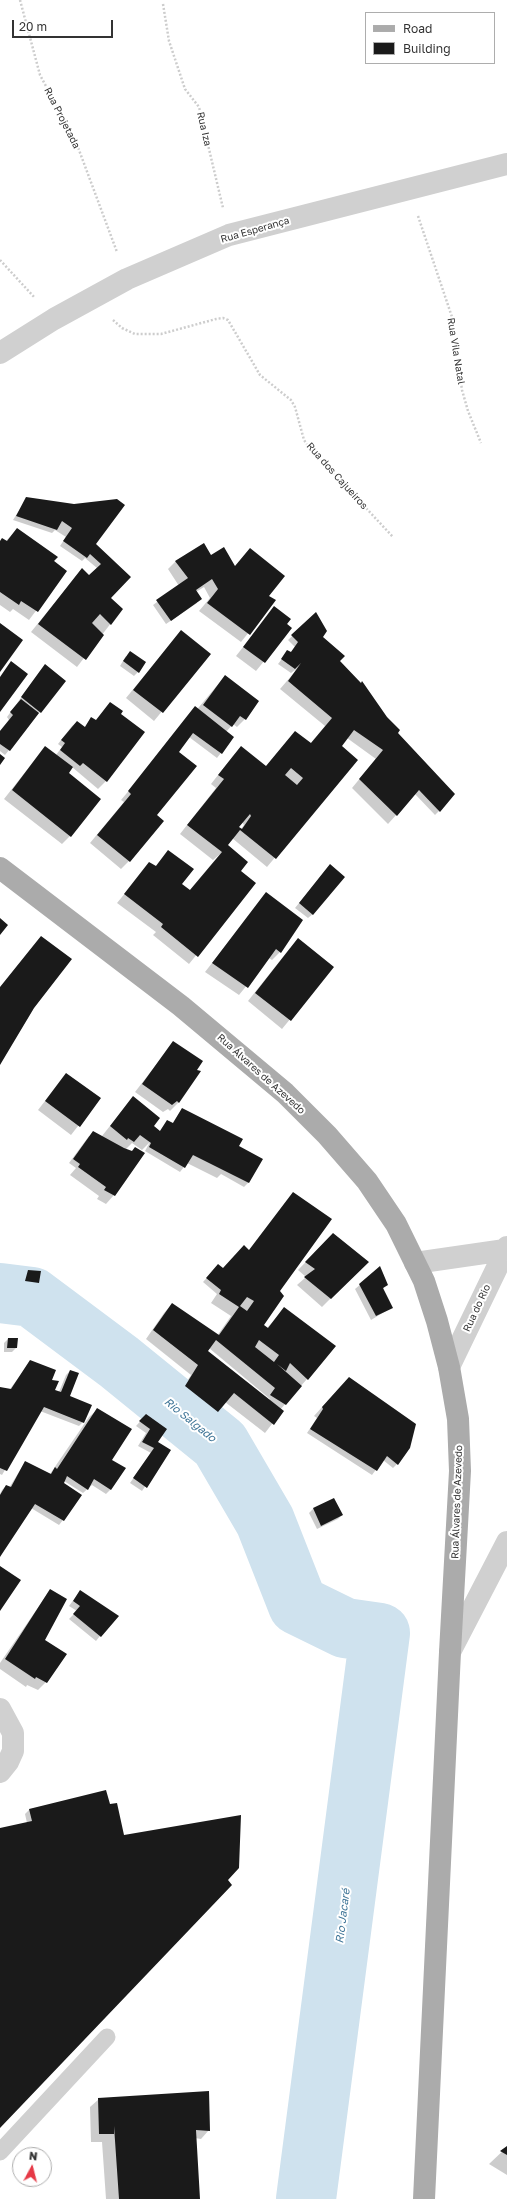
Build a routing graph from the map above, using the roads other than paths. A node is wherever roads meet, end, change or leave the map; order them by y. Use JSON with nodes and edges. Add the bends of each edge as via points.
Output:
{"nodes":[{"id":1,"x":507,"y":164,"type":"edge"},
{"id":2,"x":0,"y":353,"type":"edge"},
{"id":3,"x":0,"y":868,"type":"edge"},
{"id":4,"x":506,"y":1248,"type":"edge"},
{"id":5,"x":415,"y":1263,"type":"junction"},
{"id":6,"x":449,"y":1367,"type":"junction"},
{"id":7,"x":507,"y":1542,"type":"edge"},
{"id":8,"x":450,"y":1641,"type":"junction"},
{"id":9,"x":0,"y":1709,"type":"edge"},
{"id":10,"x":0,"y":1772,"type":"edge"},
{"id":11,"x":107,"y":2037,"type":"dead end"},
{"id":12,"x":0,"y":2152,"type":"edge"},
{"id":13,"x":424,"y":2199,"type":"edge"}],
"edges":[{"from":1,"to":2,"type":"street","name":"Rua Esperança","via":[[229,235],[127,279],[54,319]]},
{"from":3,"to":5,"type":"main road","name":"Rua Álvares de Azevedo","via":[[181,1006],[285,1093],[367,1181],[396,1224]]},
{"from":4,"to":5,"type":"street","name":"Rua do Rio"},
{"from":4,"to":6,"type":"street","name":"Rua do Rio"},
{"from":5,"to":6,"type":"main road","name":"Rua Álvares de Azevedo","via":[[438,1321]]},
{"from":6,"to":8,"type":"main road","name":"Rua Álvares de Azevedo","via":[[458,1419],[460,1471]]},
{"from":7,"to":8,"type":"street"},
{"from":8,"to":13,"type":"main road","name":"Rua Álvares de Azevedo"},
{"from":9,"to":10,"type":"street","via":[[13,1733],[13,1750]]},
{"from":11,"to":12,"type":"lane"}]}
